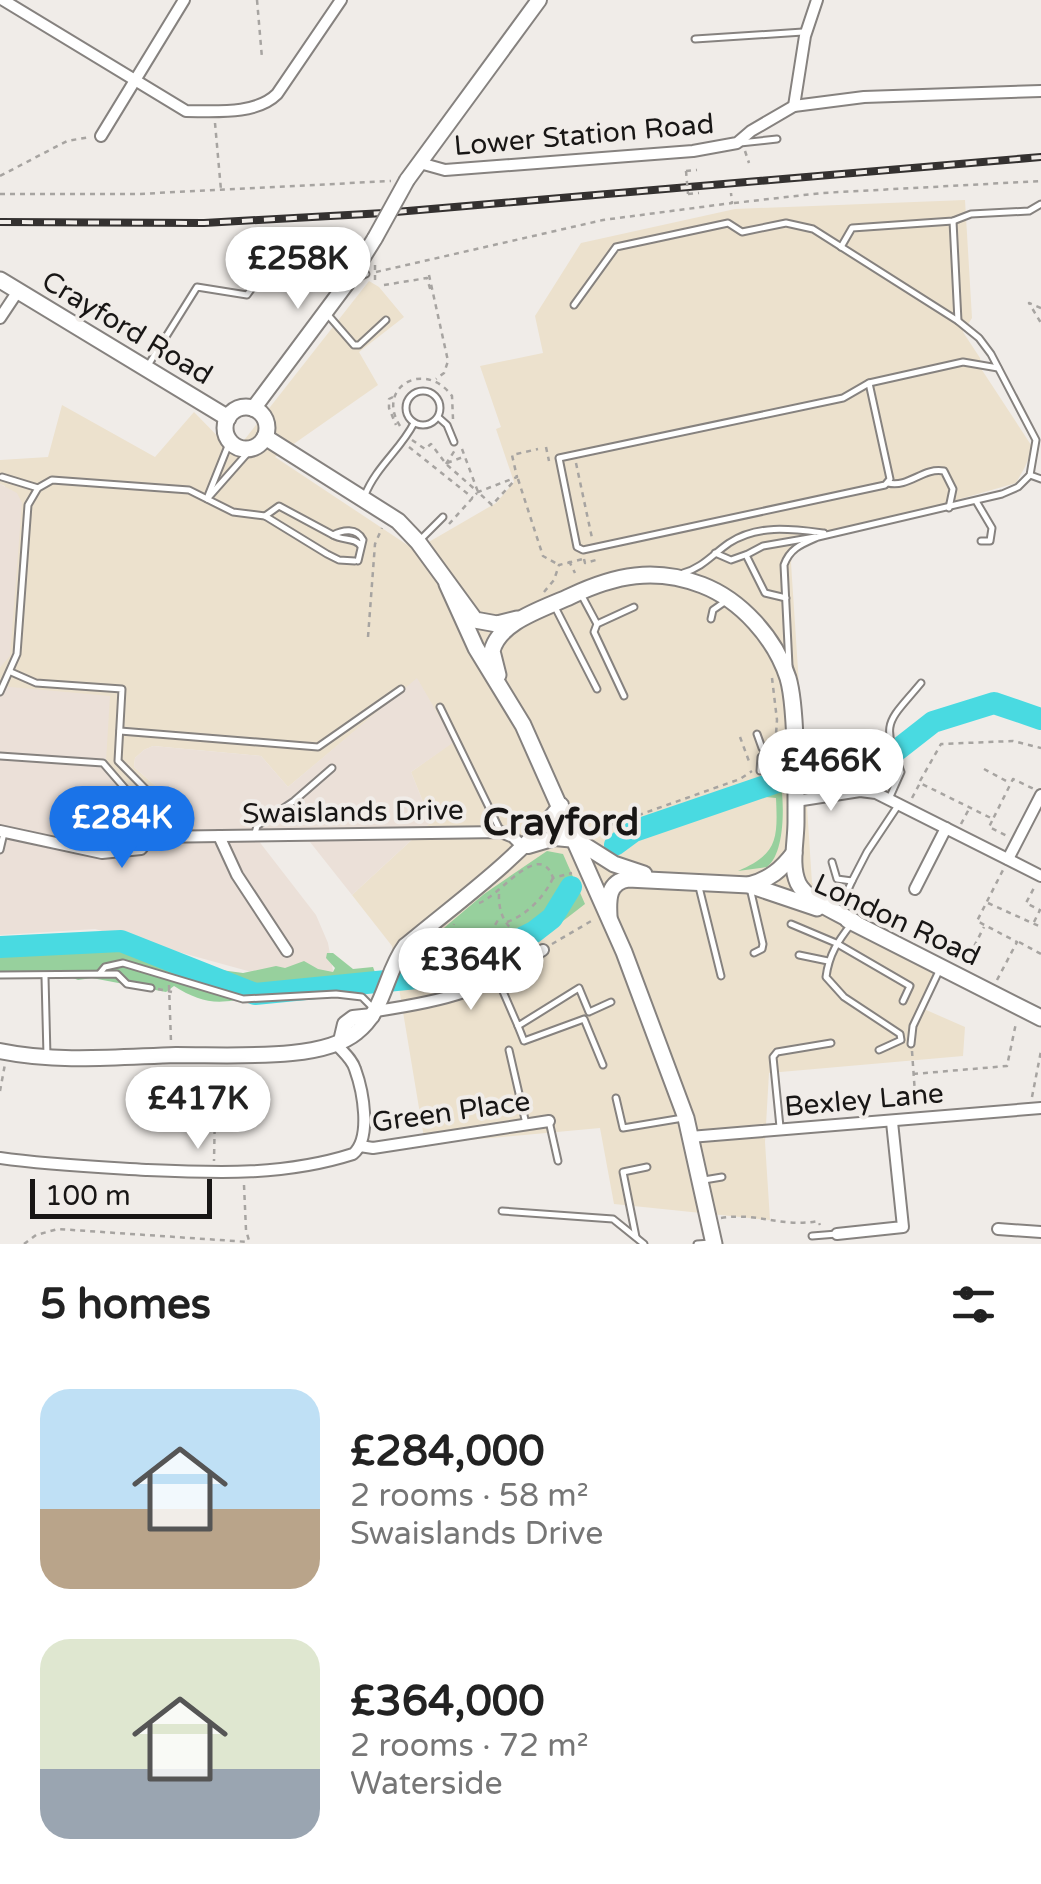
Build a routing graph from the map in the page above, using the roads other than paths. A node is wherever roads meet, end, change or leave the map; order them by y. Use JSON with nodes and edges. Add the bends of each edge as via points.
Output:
{"nodes":[{"id":1,"x":184,"y":0,"type":"edge"},
{"id":2,"x":341,"y":0,"type":"edge"},
{"id":3,"x":539,"y":0,"type":"edge"},
{"id":4,"x":817,"y":0,"type":"edge"},
{"id":5,"x":2,"y":2,"type":"edge"},
{"id":6,"x":806,"y":32,"type":"junction"},
{"id":7,"x":695,"y":39,"type":"dead end"},
{"id":8,"x":135,"y":81,"type":"junction"},
{"id":9,"x":1041,"y":91,"type":"edge"},
{"id":10,"x":794,"y":106,"type":"junction"},
{"id":11,"x":101,"y":136,"type":"road end"},
{"id":12,"x":777,"y":139,"type":"dead end"},
{"id":13,"x":737,"y":143,"type":"junction"},
{"id":14,"x":420,"y":163,"type":"junction"},
{"id":15,"x":1041,"y":204,"type":"edge"},
{"id":16,"x":953,"y":221,"type":"junction"},
{"id":17,"x":841,"y":246,"type":"junction"},
{"id":18,"x":363,"y":268,"type":"junction"},
{"id":19,"x":0,"y":280,"type":"edge"},
{"id":20,"x":18,"y":291,"type":"junction"},
{"id":21,"x":574,"y":305,"type":"dead end"},
{"id":22,"x":326,"y":312,"type":"junction"},
{"id":23,"x":0,"y":318,"type":"edge"},
{"id":24,"x":386,"y":320,"type":"dead end"},
{"id":25,"x":958,"y":321,"type":"junction"},
{"id":26,"x":998,"y":368,"type":"junction"},
{"id":27,"x":146,"y":369,"type":"junction"},
{"id":28,"x":869,"y":383,"type":"junction"},
{"id":29,"x":253,"y":408,"type":"junction"},
{"id":30,"x":438,"y":417,"type":"junction"},
{"id":31,"x":228,"y":418,"type":"junction"},
{"id":32,"x":414,"y":423,"type":"junction"},
{"id":33,"x":230,"y":440,"type":"junction"},
{"id":34,"x":259,"y":443,"type":"junction"},
{"id":35,"x":456,"y":444,"type":"road end"},
{"id":36,"x":1030,"y":474,"type":"junction"},
{"id":37,"x":2,"y":477,"type":"dead end"},
{"id":38,"x":1041,"y":479,"type":"edge"},
{"id":39,"x":888,"y":483,"type":"junction"},
{"id":40,"x":38,"y":488,"type":"junction"},
{"id":41,"x":207,"y":498,"type":"junction"},
{"id":42,"x":364,"y":498,"type":"junction"},
{"id":43,"x":976,"y":501,"type":"junction"},
{"id":44,"x":949,"y":508,"type":"junction"},
{"id":45,"x":443,"y":517,"type":"dead end"},
{"id":46,"x":268,"y":518,"type":"junction"},
{"id":47,"x":832,"y":534,"type":"junction"},
{"id":48,"x":818,"y":537,"type":"junction"},
{"id":49,"x":981,"y":541,"type":"dead end"},
{"id":50,"x":418,"y":542,"type":"junction"},
{"id":51,"x":715,"y":553,"type":"junction"},
{"id":52,"x":746,"y":555,"type":"junction"},
{"id":53,"x":672,"y":576,"type":"junction"},
{"id":54,"x":447,"y":584,"type":"junction"},
{"id":55,"x":580,"y":592,"type":"junction"},
{"id":56,"x":786,"y":598,"type":"junction"},
{"id":57,"x":547,"y":601,"type":"junction"},
{"id":58,"x":732,"y":601,"type":"junction"},
{"id":59,"x":634,"y":607,"type":"dead end"},
{"id":60,"x":526,"y":617,"type":"junction"},
{"id":61,"x":711,"y":619,"type":"dead end"},
{"id":62,"x":597,"y":624,"type":"junction"},
{"id":63,"x":11,"y":672,"type":"junction"},
{"id":64,"x":788,"y":679,"type":"junction"},
{"id":65,"x":921,"y":683,"type":"dead end"},
{"id":66,"x":401,"y":689,"type":"dead end"},
{"id":67,"x":503,"y":689,"type":"junction"},
{"id":68,"x":596,"y":689,"type":"dead end"},
{"id":69,"x":0,"y":692,"type":"edge"},
{"id":70,"x":624,"y":696,"type":"dead end"},
{"id":71,"x":440,"y":707,"type":"dead end"},
{"id":72,"x":793,"y":730,"type":"junction"},
{"id":73,"x":120,"y":731,"type":"junction"},
{"id":74,"x":756,"y":734,"type":"dead end"},
{"id":75,"x":774,"y":747,"type":"junction"},
{"id":76,"x":0,"y":756,"type":"edge"},
{"id":77,"x":332,"y":768,"type":"dead end"},
{"id":78,"x":758,"y":770,"type":"road end"},
{"id":79,"x":1041,"y":794,"type":"edge"},
{"id":80,"x":795,"y":797,"type":"junction"},
{"id":81,"x":898,"y":804,"type":"junction"},
{"id":82,"x":561,"y":806,"type":"junction"},
{"id":83,"x":951,"y":831,"type":"junction"},
{"id":84,"x":2,"y":832,"type":"edge"},
{"id":85,"x":501,"y":832,"type":"junction"},
{"id":86,"x":178,"y":836,"type":"junction"},
{"id":87,"x":219,"y":836,"type":"junction"},
{"id":88,"x":254,"y":836,"type":"junction"},
{"id":89,"x":584,"y":836,"type":"junction"},
{"id":90,"x":150,"y":837,"type":"junction"},
{"id":91,"x":523,"y":848,"type":"junction"},
{"id":92,"x":0,"y":850,"type":"edge"},
{"id":93,"x":794,"y":852,"type":"junction"},
{"id":94,"x":1008,"y":859,"type":"junction"},
{"id":95,"x":832,"y":862,"type":"dead end"},
{"id":96,"x":1041,"y":876,"type":"edge"},
{"id":97,"x":667,"y":879,"type":"junction"},
{"id":98,"x":852,"y":880,"type":"junction"},
{"id":99,"x":698,"y":881,"type":"junction"},
{"id":100,"x":749,"y":886,"type":"junction"},
{"id":101,"x":915,"y":889,"type":"dead end"},
{"id":102,"x":846,"y":894,"type":"dead end"},
{"id":103,"x":609,"y":920,"type":"junction"},
{"id":104,"x":854,"y":922,"type":"junction"},
{"id":105,"x":791,"y":924,"type":"dead end"},
{"id":106,"x":836,"y":943,"type":"junction"},
{"id":107,"x":540,"y":945,"type":"road end"},
{"id":108,"x":287,"y":951,"type":"dead end"},
{"id":109,"x":754,"y":953,"type":"dead end"},
{"id":110,"x":799,"y":955,"type":"dead end"},
{"id":111,"x":828,"y":961,"type":"junction"},
{"id":112,"x":942,"y":965,"type":"junction"},
{"id":113,"x":100,"y":973,"type":"junction"},
{"id":114,"x":0,"y":976,"type":"edge"},
{"id":115,"x":721,"y":976,"type":"dead end"},
{"id":116,"x":46,"y":977,"type":"junction"},
{"id":117,"x":498,"y":980,"type":"junction"},
{"id":118,"x":151,"y":988,"type":"road end"},
{"id":119,"x":903,"y":1001,"type":"dead end"},
{"id":120,"x":611,"y":1002,"type":"dead end"},
{"id":121,"x":374,"y":1014,"type":"junction"},
{"id":122,"x":1041,"y":1018,"type":"edge"},
{"id":123,"x":518,"y":1026,"type":"junction"},
{"id":124,"x":338,"y":1042,"type":"junction"},
{"id":125,"x":831,"y":1043,"type":"dead end"},
{"id":126,"x":912,"y":1044,"type":"road end"},
{"id":127,"x":508,"y":1050,"type":"dead end"},
{"id":128,"x":878,"y":1050,"type":"dead end"},
{"id":129,"x":4,"y":1052,"type":"edge"},
{"id":130,"x":48,"y":1059,"type":"junction"},
{"id":131,"x":603,"y":1065,"type":"dead end"},
{"id":132,"x":616,"y":1098,"type":"dead end"},
{"id":133,"x":1041,"y":1108,"type":"edge"},
{"id":134,"x":686,"y":1118,"type":"junction"},
{"id":135,"x":549,"y":1121,"type":"joint"},
{"id":136,"x":892,"y":1122,"type":"junction"},
{"id":137,"x":526,"y":1124,"type":"junction"},
{"id":138,"x":780,"y":1130,"type":"junction"},
{"id":139,"x":690,"y":1136,"type":"junction"},
{"id":140,"x":360,"y":1146,"type":"junction"},
{"id":141,"x":0,"y":1158,"type":"edge"},
{"id":142,"x":558,"y":1161,"type":"dead end"},
{"id":143,"x":647,"y":1167,"type":"dead end"},
{"id":144,"x":722,"y":1176,"type":"dead end"},
{"id":145,"x":701,"y":1180,"type":"junction"},
{"id":146,"x":502,"y":1211,"type":"dead end"},
{"id":147,"x":998,"y":1229,"type":"dead end"},
{"id":148,"x":1026,"y":1231,"type":"junction"},
{"id":149,"x":1041,"y":1232,"type":"edge"},
{"id":150,"x":836,"y":1234,"type":"joint"},
{"id":151,"x":812,"y":1236,"type":"dead end"},
{"id":152,"x":636,"y":1240,"type":"junction"},
{"id":153,"x":709,"y":1243,"type":"edge"},
{"id":154,"x":644,"y":1244,"type":"edge"},
{"id":155,"x":1019,"y":1244,"type":"edge"}],
"edges":[{"from":1,"to":8,"type":"street"},
{"from":2,"to":8,"type":"street","via":[[266,106],[186,111]]},
{"from":3,"to":14,"type":"main road"},
{"from":4,"to":6,"type":"street"},
{"from":5,"to":8,"type":"street"},
{"from":6,"to":7,"type":"lane"},
{"from":6,"to":10,"type":"street"},
{"from":8,"to":11,"type":"street"},
{"from":9,"to":10,"type":"street","name":"Lower Station Road"},
{"from":10,"to":13,"type":"street","name":"Lower Station Road"},
{"from":12,"to":13,"type":"lane"},
{"from":13,"to":14,"type":"street","name":"Lower Station Road","via":[[616,160],[438,170]]},
{"from":14,"to":18,"type":"main road","bridge":true},
{"from":15,"to":16,"type":"lane"},
{"from":16,"to":17,"type":"lane","via":[[852,228]]},
{"from":16,"to":25,"type":"lane"},
{"from":17,"to":21,"type":"lane","via":[[786,223],[742,232],[728,222],[616,247]]},
{"from":17,"to":25,"type":"lane"},
{"from":18,"to":22,"type":"main road"},
{"from":18,"to":27,"type":"lane","via":[[325,254],[305,286],[258,281],[248,295],[197,287]]},
{"from":19,"to":20,"type":"main road","name":"Crayford Road"},
{"from":20,"to":23,"type":"street"},
{"from":20,"to":27,"type":"main road","name":"Crayford Road"},
{"from":22,"to":24,"type":"lane","via":[[360,346]]},
{"from":22,"to":29,"type":"main road"},
{"from":25,"to":26,"type":"lane","via":[[980,338]]},
{"from":26,"to":28,"type":"lane","via":[[963,362]]},
{"from":26,"to":36,"type":"lane","via":[[1036,440]]},
{"from":27,"to":31,"type":"main road","name":"Crayford Road"},
{"from":28,"to":39,"type":"lane"},
{"from":28,"to":39,"type":"lane","via":[[843,398],[559,458],[577,547],[583,550]]},
{"from":29,"to":31,"type":"main road","name":"Crayford Road","via":[[239,408]]},
{"from":29,"to":34,"type":"main road","via":[[266,420]]},
{"from":30,"to":32,"type":"lane"},
{"from":30,"to":32,"type":"lane","via":[[436,396],[421,390],[406,404]]},
{"from":30,"to":35,"type":"lane"},
{"from":31,"to":33,"type":"main road","name":"Crayford Road"},
{"from":32,"to":42,"type":"lane"},
{"from":33,"to":34,"type":"main road","via":[[236,446]]},
{"from":33,"to":41,"type":"lane"},
{"from":34,"to":41,"type":"lane"},
{"from":34,"to":42,"type":"main road"},
{"from":36,"to":38,"type":"lane"},
{"from":36,"to":43,"type":"lane","via":[[1018,487]]},
{"from":37,"to":40,"type":"lane"},
{"from":39,"to":44,"type":"lane","via":[[944,471],[954,490]]},
{"from":40,"to":41,"type":"lane","via":[[52,480],[188,490]]},
{"from":40,"to":63,"type":"lane","via":[[28,505],[18,654]]},
{"from":41,"to":46,"type":"lane","via":[[233,512]]},
{"from":42,"to":50,"type":"main road"},
{"from":43,"to":44,"type":"lane"},
{"from":43,"to":49,"type":"lane","via":[[992,528],[990,541]]},
{"from":44,"to":47,"type":"lane"},
{"from":45,"to":50,"type":"lane"},
{"from":46,"to":46,"type":"lane","via":[[279,506],[362,548],[356,561],[327,554]]},
{"from":47,"to":48,"type":"lane"},
{"from":47,"to":51,"type":"lane","via":[[761,531]]},
{"from":48,"to":52,"type":"lane"},
{"from":48,"to":56,"type":"lane","via":[[788,554]]},
{"from":50,"to":54,"type":"main road"},
{"from":51,"to":52,"type":"lane","via":[[730,560]]},
{"from":51,"to":53,"type":"lane","via":[[698,569]]},
{"from":52,"to":56,"type":"lane","via":[[764,592]]},
{"from":53,"to":55,"type":"main road","via":[[626,575]]},
{"from":53,"to":58,"type":"main road"},
{"from":54,"to":60,"type":"main road","via":[[482,624]]},
{"from":54,"to":67,"type":"main road"},
{"from":55,"to":57,"type":"main road"},
{"from":55,"to":62,"type":"lane"},
{"from":56,"to":64,"type":"lane"},
{"from":57,"to":60,"type":"main road"},
{"from":57,"to":68,"type":"lane"},
{"from":58,"to":61,"type":"lane","via":[[713,610]]},
{"from":58,"to":64,"type":"main road","via":[[775,649]]},
{"from":59,"to":62,"type":"lane"},
{"from":60,"to":67,"type":"main road","via":[[494,644]]},
{"from":62,"to":70,"type":"lane","via":[[594,632]]},
{"from":63,"to":69,"type":"lane"},
{"from":63,"to":73,"type":"lane","via":[[36,683],[122,689]]},
{"from":64,"to":72,"type":"main road"},
{"from":65,"to":81,"type":"lane","via":[[886,734],[900,772]]},
{"from":66,"to":73,"type":"lane","via":[[318,747]]},
{"from":67,"to":82,"type":"main road"},
{"from":71,"to":85,"type":"lane"},
{"from":72,"to":75,"type":"lane"},
{"from":72,"to":80,"type":"main road"},
{"from":73,"to":86,"type":"lane","via":[[118,762],[174,817]]},
{"from":74,"to":75,"type":"lane","via":[[762,748]]},
{"from":75,"to":78,"type":"lane"},
{"from":76,"to":90,"type":"lane","via":[[104,764],[148,815]]},
{"from":77,"to":88,"type":"lane","via":[[257,826]]},
{"from":79,"to":94,"type":"street"},
{"from":80,"to":81,"type":"street","via":[[860,790]]},
{"from":80,"to":93,"type":"main road"},
{"from":81,"to":83,"type":"street"},
{"from":81,"to":98,"type":"lane"},
{"from":82,"to":89,"type":"main road"},
{"from":82,"to":91,"type":"main road"},
{"from":83,"to":94,"type":"street"},
{"from":83,"to":101,"type":"street"},
{"from":84,"to":90,"type":"street","name":"Swaislands Drive","via":[[102,853],[141,849]]},
{"from":84,"to":92,"type":"lane"},
{"from":85,"to":88,"type":"street","name":"Swaislands Drive"},
{"from":85,"to":91,"type":"street","name":"Swaislands Drive"},
{"from":86,"to":87,"type":"street","name":"Swaislands Drive"},
{"from":86,"to":90,"type":"street","name":"Swaislands Drive"},
{"from":87,"to":88,"type":"street","name":"Swaislands Drive"},
{"from":87,"to":108,"type":"street"},
{"from":89,"to":91,"type":"main road"},
{"from":89,"to":97,"type":"main road","name":"London Road","via":[[629,871]]},
{"from":89,"to":103,"type":"main road"},
{"from":91,"to":121,"type":"main road","via":[[453,915],[405,946]]},
{"from":93,"to":100,"type":"main road","via":[[782,869]]},
{"from":93,"to":104,"type":"main road","via":[[803,891]]},
{"from":94,"to":96,"type":"street"},
{"from":95,"to":98,"type":"lane","via":[[837,879]]},
{"from":97,"to":99,"type":"main road","name":"London Road"},
{"from":97,"to":103,"type":"main road","name":"London Road","via":[[616,882]]},
{"from":98,"to":102,"type":"lane"},
{"from":99,"to":100,"type":"main road","name":"London Road"},
{"from":99,"to":115,"type":"lane"},
{"from":100,"to":104,"type":"main road","name":"London Road"},
{"from":100,"to":109,"type":"lane","via":[[763,947]]},
{"from":103,"to":134,"type":"main road","via":[[631,994],[672,1074]]},
{"from":104,"to":106,"type":"lane"},
{"from":104,"to":112,"type":"main road","name":"London Road"},
{"from":105,"to":106,"type":"lane"},
{"from":106,"to":111,"type":"lane"},
{"from":106,"to":119,"type":"lane","via":[[910,986]]},
{"from":107,"to":117,"type":"street"},
{"from":110,"to":111,"type":"lane"},
{"from":111,"to":128,"type":"lane","via":[[832,988],[900,1034],[896,1044]]},
{"from":112,"to":122,"type":"main road","name":"London Road"},
{"from":112,"to":126,"type":"lane","via":[[913,1026]]},
{"from":113,"to":116,"type":"lane"},
{"from":113,"to":118,"type":"lane"},
{"from":113,"to":121,"type":"lane","via":[[123,963],[244,999],[362,996]]},
{"from":114,"to":116,"type":"lane"},
{"from":116,"to":130,"type":"lane"},
{"from":117,"to":121,"type":"street","via":[[457,997]]},
{"from":117,"to":123,"type":"lane"},
{"from":120,"to":123,"type":"lane","via":[[589,1012],[579,988]]},
{"from":121,"to":124,"type":"main road"},
{"from":123,"to":131,"type":"lane","via":[[524,1041],[584,1020]]},
{"from":124,"to":130,"type":"main road","via":[[291,1053]]},
{"from":124,"to":140,"type":"street","via":[[354,1065],[364,1129]]},
{"from":125,"to":138,"type":"lane","via":[[773,1057]]},
{"from":127,"to":137,"type":"lane"},
{"from":129,"to":130,"type":"main road"},
{"from":132,"to":134,"type":"lane","via":[[623,1128]]},
{"from":133,"to":136,"type":"street","name":"Bexley Lane"},
{"from":134,"to":139,"type":"main road"},
{"from":135,"to":137,"type":"street","name":"Green Place"},
{"from":135,"to":142,"type":"lane"},
{"from":136,"to":138,"type":"street","name":"Bexley Lane"},
{"from":136,"to":150,"type":"street","via":[[903,1228]]},
{"from":137,"to":140,"type":"street","name":"Green Place"},
{"from":138,"to":139,"type":"street","name":"Bexley Lane"},
{"from":139,"to":145,"type":"main road"},
{"from":140,"to":141,"type":"street","name":"Green Place","via":[[353,1154],[286,1170],[214,1172]]},
{"from":143,"to":152,"type":"lane","via":[[623,1172]]},
{"from":144,"to":145,"type":"lane"},
{"from":145,"to":153,"type":"main road"},
{"from":146,"to":152,"type":"lane","via":[[613,1219]]},
{"from":147,"to":148,"type":"street"},
{"from":148,"to":149,"type":"street"},
{"from":148,"to":155,"type":"street"},
{"from":150,"to":151,"type":"lane"},
{"from":152,"to":154,"type":"lane"}]}
